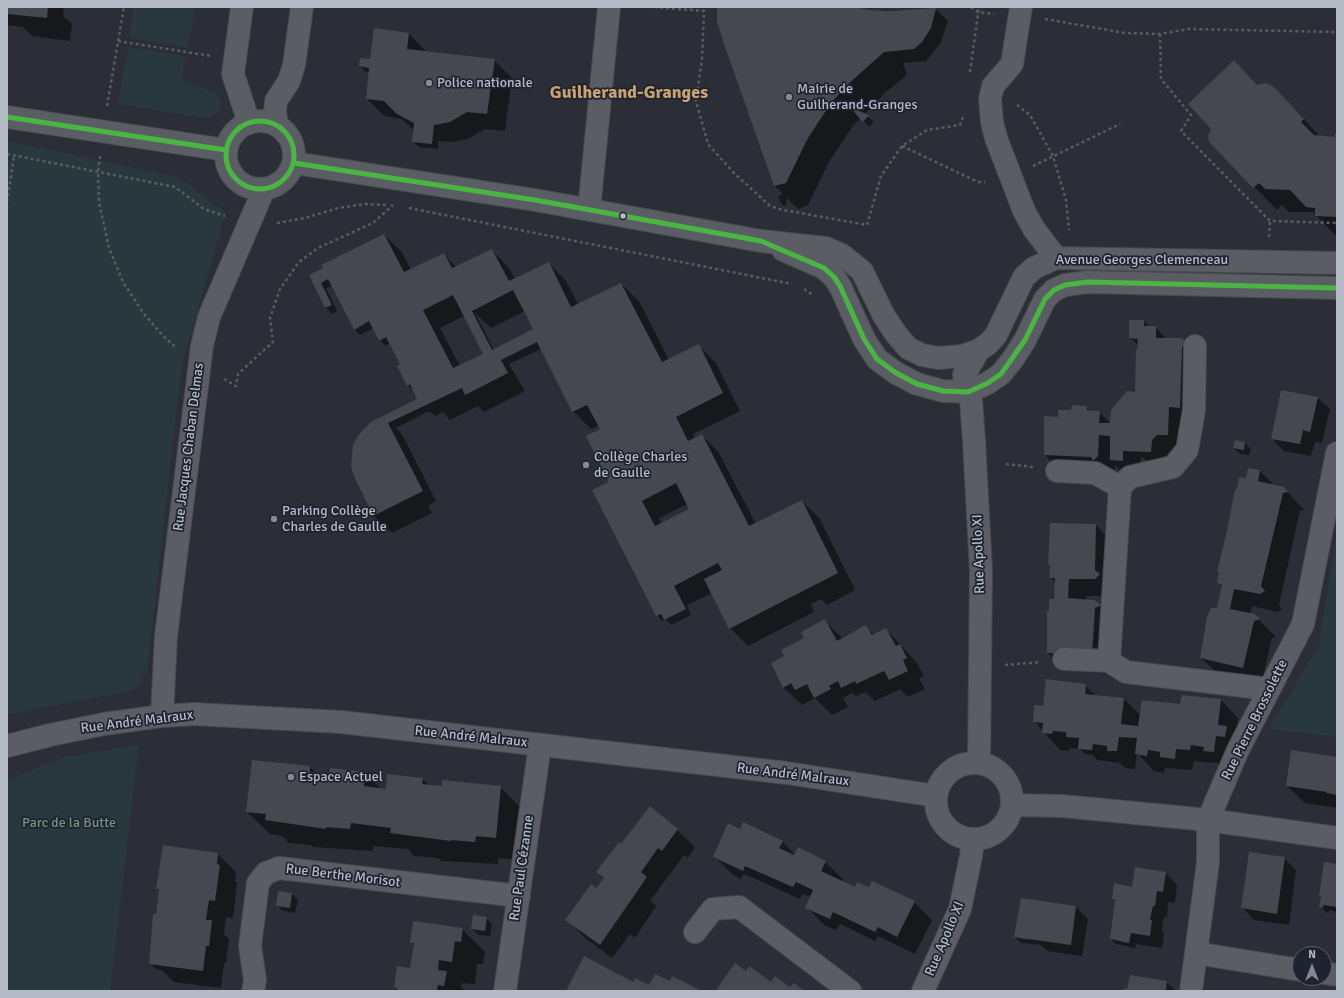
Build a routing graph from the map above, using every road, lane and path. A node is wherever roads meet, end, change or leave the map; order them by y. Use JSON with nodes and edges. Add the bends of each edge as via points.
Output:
{"nodes":[{"id":1,"x":124,"y":7,"type":"edge"},
{"id":2,"x":242,"y":7,"type":"edge"},
{"id":3,"x":302,"y":7,"type":"edge"},
{"id":4,"x":609,"y":7,"type":"edge"},
{"id":5,"x":654,"y":7,"type":"edge"},
{"id":6,"x":703,"y":7,"type":"edge"},
{"id":7,"x":979,"y":7,"type":"edge"},
{"id":8,"x":704,"y":11,"type":"junction"},
{"id":9,"x":1020,"y":12,"type":"edge"},
{"id":10,"x":1337,"y":32,"type":"edge"},
{"id":11,"x":1160,"y":34,"type":"junction"},
{"id":12,"x":118,"y":41,"type":"junction"},
{"id":13,"x":235,"y":60,"type":"junction"},
{"id":14,"x":970,"y":73,"type":"dead end"},
{"id":15,"x":990,"y":99,"type":"junction"},
{"id":16,"x":965,"y":110,"type":"dead end"},
{"id":17,"x":7,"y":117,"type":"edge"},
{"id":18,"x":249,"y":123,"type":"junction"},
{"id":19,"x":1120,"y":124,"type":"dead end"},
{"id":20,"x":277,"y":125,"type":"junction"},
{"id":21,"x":103,"y":132,"type":"junction"},
{"id":22,"x":902,"y":146,"type":"junction"},
{"id":23,"x":226,"y":150,"type":"junction"},
{"id":24,"x":7,"y":154,"type":"edge"},
{"id":25,"x":14,"y":156,"type":"junction"},
{"id":26,"x":1053,"y":156,"type":"junction"},
{"id":27,"x":294,"y":163,"type":"junction"},
{"id":28,"x":1026,"y":169,"type":"dead end"},
{"id":29,"x":98,"y":172,"type":"junction"},
{"id":30,"x":990,"y":182,"type":"dead end"},
{"id":31,"x":264,"y":189,"type":"junction"},
{"id":32,"x":7,"y":202,"type":"edge"},
{"id":33,"x":393,"y":205,"type":"junction"},
{"id":34,"x":401,"y":207,"type":"dead end"},
{"id":35,"x":408,"y":208,"type":"dead end"},
{"id":36,"x":589,"y":210,"type":"junction"},
{"id":37,"x":1270,"y":221,"type":"junction"},
{"id":38,"x":251,"y":222,"type":"junction"},
{"id":39,"x":1337,"y":223,"type":"edge"},
{"id":40,"x":1069,"y":230,"type":"dead end"},
{"id":41,"x":761,"y":240,"type":"junction"},
{"id":42,"x":1269,"y":240,"type":"dead end"},
{"id":43,"x":1056,"y":258,"type":"junction"},
{"id":44,"x":1337,"y":263,"type":"edge"},
{"id":45,"x":796,"y":284,"type":"dead end"},
{"id":46,"x":802,"y":288,"type":"dead end"},
{"id":47,"x":1337,"y":288,"type":"edge"},
{"id":48,"x":813,"y":295,"type":"dead end"},
{"id":49,"x":1195,"y":346,"type":"dead end"},
{"id":50,"x":979,"y":350,"type":"junction"},
{"id":51,"x":200,"y":365,"type":"junction"},
{"id":52,"x":968,"y":392,"type":"junction"},
{"id":53,"x":1337,"y":453,"type":"edge"},
{"id":54,"x":1057,"y":470,"type":"dead end"},
{"id":55,"x":1120,"y":487,"type":"junction"},
{"id":56,"x":1064,"y":660,"type":"joint"},
{"id":57,"x":1109,"y":661,"type":"junction"},
{"id":58,"x":981,"y":663,"type":"junction"},
{"id":59,"x":1269,"y":690,"type":"junction"},
{"id":60,"x":162,"y":716,"type":"junction"},
{"id":61,"x":540,"y":745,"type":"junction"},
{"id":62,"x":7,"y":746,"type":"edge"},
{"id":63,"x":979,"y":763,"type":"junction"},
{"id":64,"x":936,"y":796,"type":"junction"},
{"id":65,"x":1012,"y":804,"type":"junction"},
{"id":66,"x":1208,"y":820,"type":"junction"},
{"id":67,"x":1337,"y":838,"type":"edge"},
{"id":68,"x":973,"y":840,"type":"junction"},
{"id":69,"x":519,"y":896,"type":"junction"},
{"id":70,"x":695,"y":932,"type":"dead end"},
{"id":71,"x":1196,"y":953,"type":"junction"},
{"id":72,"x":1292,"y":969,"type":"edge"},
{"id":73,"x":253,"y":991,"type":"edge"},
{"id":74,"x":505,"y":991,"type":"edge"},
{"id":75,"x":850,"y":991,"type":"edge"},
{"id":76,"x":923,"y":991,"type":"edge"},
{"id":77,"x":1191,"y":991,"type":"edge"}],
"edges":[{"from":1,"to":12,"type":"path"},
{"from":2,"to":13,"type":"street"},
{"from":3,"to":20,"type":"street","via":[[294,64],[289,81],[276,101]]},
{"from":4,"to":36,"type":"street"},
{"from":5,"to":8,"type":"path"},
{"from":6,"to":8,"type":"path"},
{"from":7,"to":14,"type":"path"},
{"from":8,"to":22,"type":"path","via":[[702,59],[696,102],[708,144],[732,172],[769,205],[778,209],[867,225],[881,176]]},
{"from":9,"to":11,"type":"path","via":[[1125,33]]},
{"from":9,"to":15,"type":"street","via":[[1012,64],[993,86]]},
{"from":10,"to":11,"type":"path","via":[[1188,29]]},
{"from":11,"to":37,"type":"path","via":[[1161,79],[1191,115],[1181,131]]},
{"from":12,"to":13,"type":"path"},
{"from":12,"to":21,"type":"path"},
{"from":13,"to":18,"type":"street","via":[[234,74]]},
{"from":15,"to":26,"type":"path","via":[[1016,105],[1030,115]]},
{"from":15,"to":43,"type":"street","via":[[996,138],[1024,211]]},
{"from":16,"to":22,"type":"path","via":[[960,126],[927,130]]},
{"from":17,"to":21,"type":"street"},
{"from":18,"to":20,"type":"street","via":[[263,121]]},
{"from":18,"to":23,"type":"street","via":[[238,129],[230,138]]},
{"from":19,"to":26,"type":"path"},
{"from":20,"to":27,"type":"street","via":[[288,135],[294,149]]},
{"from":21,"to":23,"type":"street"},
{"from":21,"to":29,"type":"path"},
{"from":22,"to":30,"type":"path","via":[[978,182]]},
{"from":23,"to":31,"type":"street","via":[[232,174],[240,183]]},
{"from":24,"to":25,"type":"path"},
{"from":25,"to":29,"type":"path"},
{"from":25,"to":32,"type":"path"},
{"from":26,"to":28,"type":"path"},
{"from":26,"to":40,"type":"path","via":[[1066,200]]},
{"from":27,"to":31,"type":"street","via":[[283,181]]},
{"from":27,"to":36,"type":"street","name":"Avenue Georges Clemenceau"},
{"from":29,"to":38,"type":"path","via":[[175,187],[204,209]]},
{"from":29,"to":51,"type":"path","via":[[99,202],[108,240],[123,282],[144,314],[166,339]]},
{"from":31,"to":38,"type":"street","name":"Rue Jacques Chaban Delmas"},
{"from":33,"to":34,"type":"path"},
{"from":33,"to":38,"type":"path","via":[[365,204],[276,223]]},
{"from":33,"to":51,"type":"path","via":[[373,222],[318,248],[299,262],[280,290],[270,318],[272,342],[238,374],[236,386]]},
{"from":35,"to":45,"type":"path"},
{"from":36,"to":41,"type":"street","name":"Avenue Georges Clemenceau"},
{"from":37,"to":39,"type":"path"},
{"from":37,"to":42,"type":"path"},
{"from":38,"to":51,"type":"street","name":"Rue Jacques Chaban Delmas","via":[[209,317]]},
{"from":41,"to":50,"type":"street","name":"Avenue Georges Clemenceau","via":[[826,248],[842,255],[862,270],[884,316],[908,348],[922,355],[938,358],[962,356]]},
{"from":41,"to":52,"type":"street","name":"Avenue Georges Clemenceau","via":[[824,268],[834,276],[864,339],[877,359],[896,373],[917,384],[943,391]]},
{"from":43,"to":44,"type":"street","name":"Avenue Georges Clemenceau"},
{"from":43,"to":50,"type":"street","name":"Avenue Georges Clemenceau","via":[[1034,268],[1024,277],[996,335]]},
{"from":46,"to":48,"type":"path"},
{"from":47,"to":52,"type":"street","name":"Avenue Georges Clemenceau","via":[[1088,282],[1065,285],[1054,290],[1045,299],[1025,340],[1001,374]]},
{"from":49,"to":55,"type":"street","via":[[1194,410],[1187,450],[1173,467],[1130,478]]},
{"from":50,"to":52,"type":"street","name":"Rue Apollo XI","via":[[964,375]]},
{"from":51,"to":60,"type":"street","name":"Rue Jacques Chaban Delmas","via":[[166,629]]},
{"from":52,"to":58,"type":"street","name":"Rue Apollo XI","via":[[971,400],[974,441],[980,556]]},
{"from":53,"to":59,"type":"street","name":"Rue Pierre Brossolette","via":[[1303,624]]},
{"from":54,"to":55,"type":"street","via":[[1095,473]]},
{"from":55,"to":57,"type":"street"},
{"from":56,"to":57,"type":"street"},
{"from":56,"to":58,"type":"path","via":[[1002,665]]},
{"from":57,"to":59,"type":"street","via":[[1126,672]]},
{"from":58,"to":63,"type":"street","name":"Rue Apollo XI"},
{"from":59,"to":66,"type":"street","name":"Rue Pierre Brossolette","via":[[1238,750]]},
{"from":60,"to":61,"type":"street","name":"Rue André Malraux","via":[[195,714],[325,721]]},
{"from":60,"to":62,"type":"street","name":"Rue André Malraux","via":[[104,724]]},
{"from":61,"to":64,"type":"street","name":"Rue André Malraux","via":[[787,773]]},
{"from":61,"to":69,"type":"street","name":"Rue Paul Cézanne"},
{"from":63,"to":64,"type":"street","via":[[964,765],[950,771],[941,782]]},
{"from":63,"to":65,"type":"street","via":[[992,768],[1003,777],[1010,790]]},
{"from":64,"to":68,"type":"street","via":[[936,809],[949,831]]},
{"from":65,"to":66,"type":"street","via":[[1062,806]]},
{"from":65,"to":68,"type":"street","via":[[1008,818],[999,830],[987,837]]},
{"from":66,"to":67,"type":"street"},
{"from":66,"to":71,"type":"street","name":"Rue Pierre Brossolette","via":[[1208,862]]},
{"from":68,"to":76,"type":"street","name":"Rue Apollo XI","via":[[960,909]]},
{"from":69,"to":73,"type":"street","name":"Rue Berthe Morisot","via":[[279,868],[266,873],[258,883],[250,946],[255,980]]},
{"from":69,"to":74,"type":"street","name":"Rue Paul Cézanne"},
{"from":70,"to":75,"type":"street","via":[[712,909],[739,907]]},
{"from":71,"to":72,"type":"street"},
{"from":71,"to":77,"type":"street","name":"Rue Pierre Brossolette"}]}
